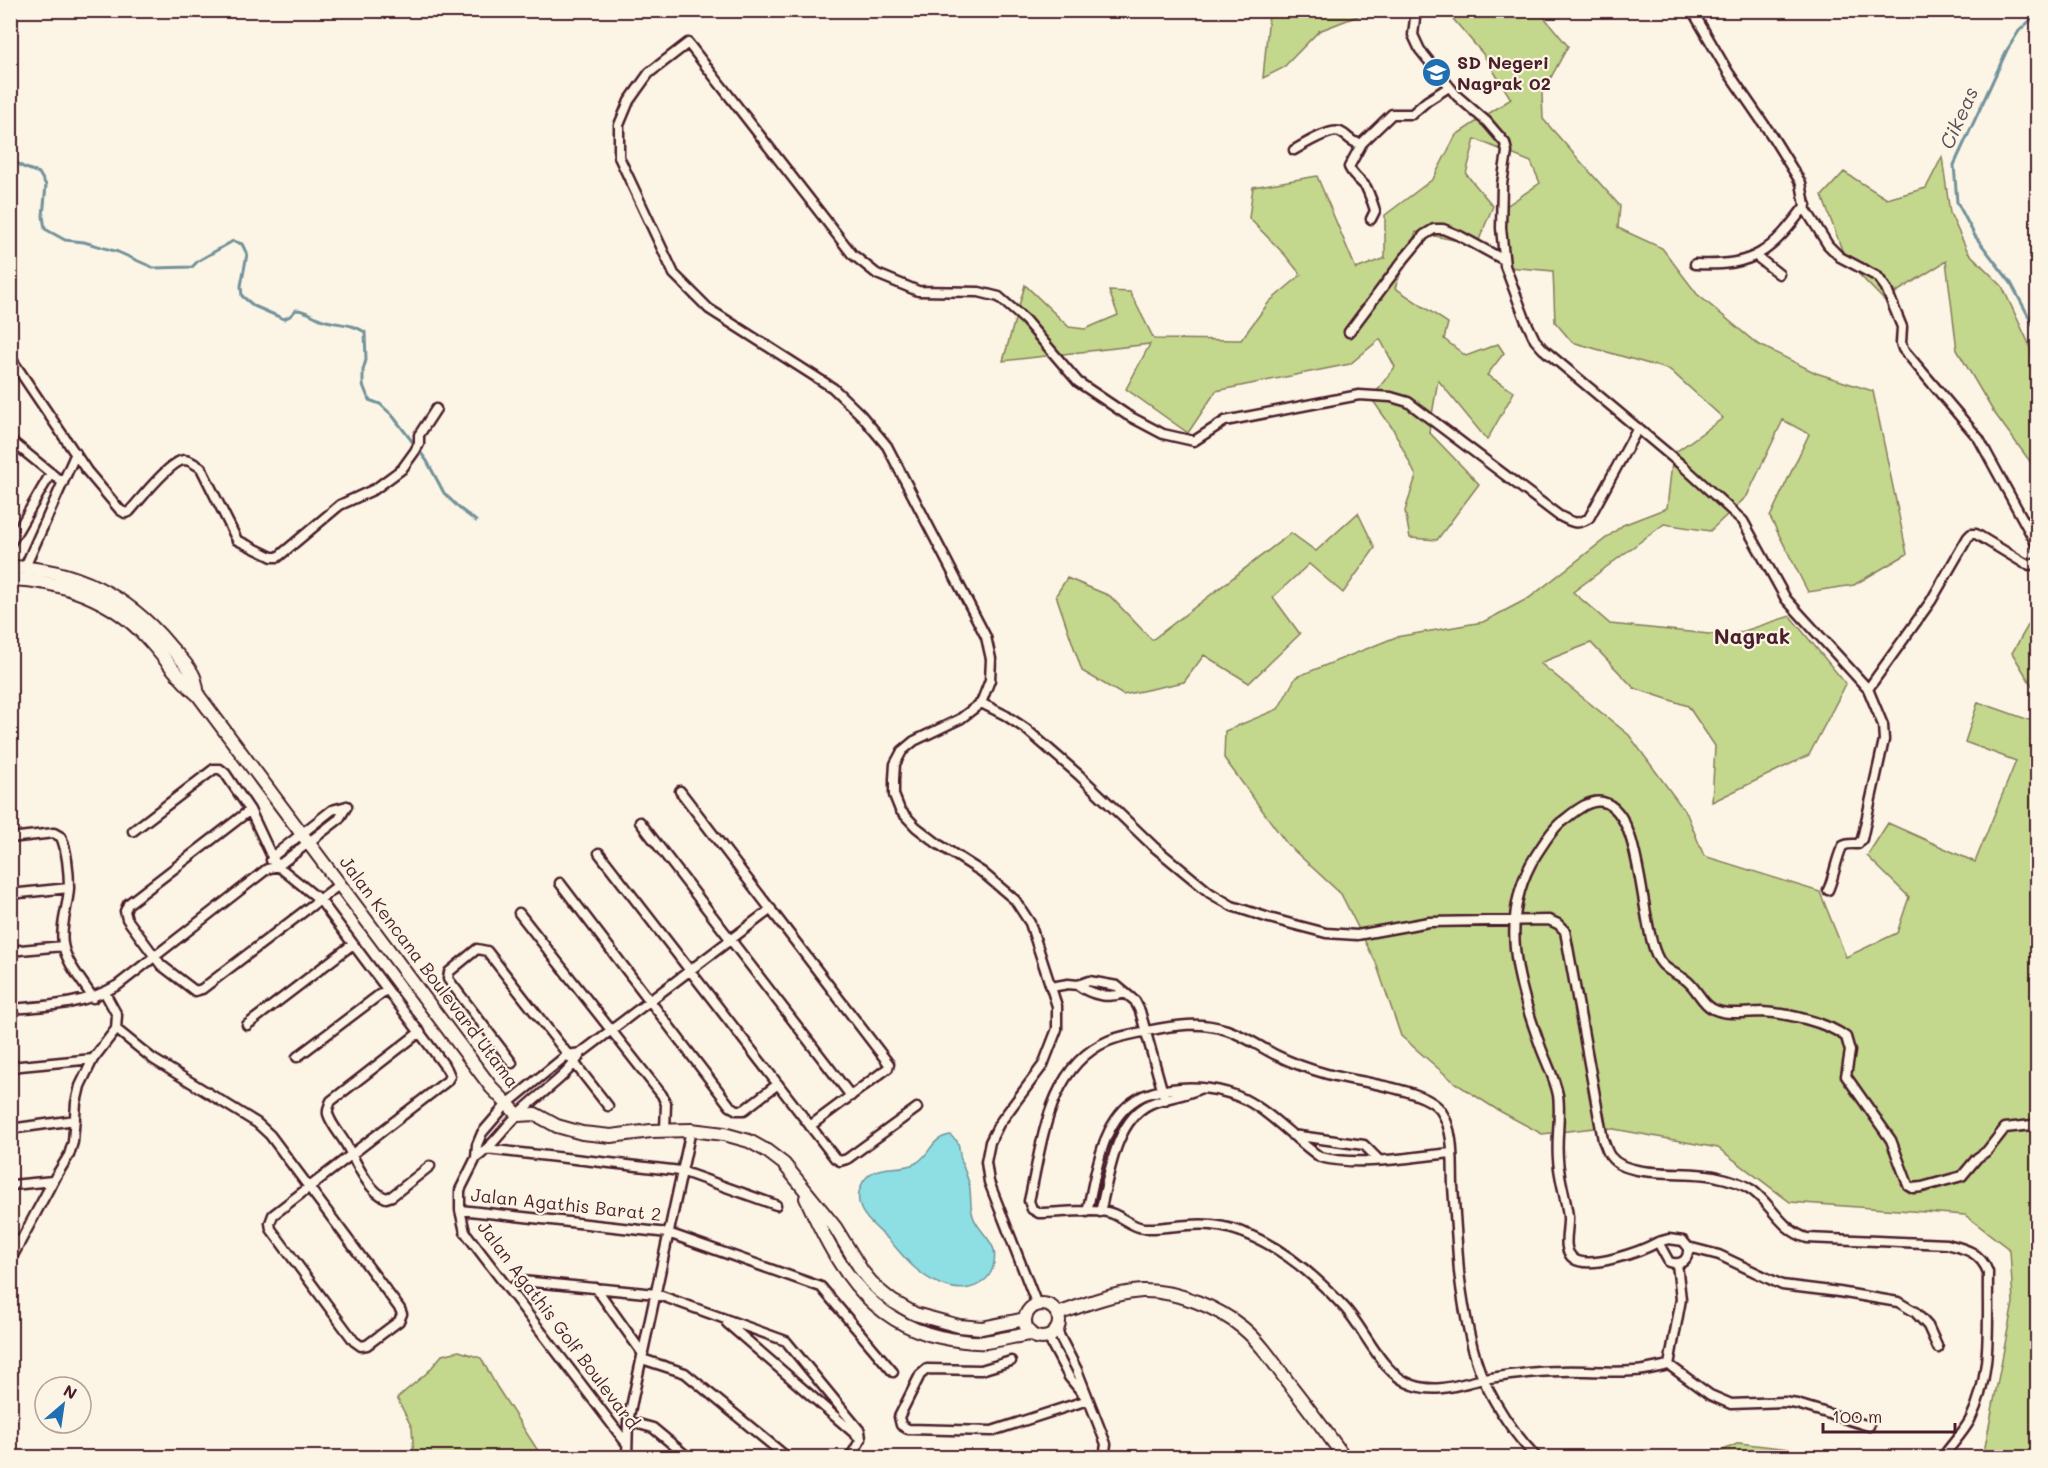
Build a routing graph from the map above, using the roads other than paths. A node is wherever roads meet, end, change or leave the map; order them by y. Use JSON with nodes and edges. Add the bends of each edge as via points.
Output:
{"nodes":[{"id":1,"x":1416,"y":10,"type":"edge"},
{"id":2,"x":1692,"y":10,"type":"edge"},
{"id":3,"x":1449,"y":87,"type":"junction"},
{"id":4,"x":1362,"y":143,"type":"junction"},
{"id":5,"x":1294,"y":150,"type":"dead end"},
{"id":6,"x":1806,"y":205,"type":"junction"},
{"id":7,"x":1371,"y":219,"type":"dead end"},
{"id":8,"x":1756,"y":256,"type":"junction"},
{"id":9,"x":1504,"y":260,"type":"junction"},
{"id":10,"x":1695,"y":264,"type":"dead end"},
{"id":11,"x":1779,"y":274,"type":"dead end"},
{"id":12,"x":1349,"y":332,"type":"dead end"},
{"id":13,"x":10,"y":357,"type":"edge"},
{"id":14,"x":436,"y":409,"type":"dead end"},
{"id":15,"x":1638,"y":428,"type":"junction"},
{"id":16,"x":10,"y":442,"type":"edge"},
{"id":17,"x":76,"y":453,"type":"junction"},
{"id":18,"x":51,"y":473,"type":"junction"},
{"id":19,"x":63,"y":483,"type":"junction"},
{"id":20,"x":10,"y":544,"type":"edge"},
{"id":21,"x":2037,"y":547,"type":"edge"},
{"id":22,"x":2037,"y":561,"type":"edge"},
{"id":23,"x":10,"y":567,"type":"edge"},
{"id":24,"x":25,"y":573,"type":"junction"},
{"id":25,"x":10,"y":579,"type":"edge"},
{"id":26,"x":1868,"y":689,"type":"junction"},
{"id":27,"x":981,"y":703,"type":"junction"},
{"id":28,"x":680,"y":791,"type":"dead end"},
{"id":29,"x":250,"y":810,"type":"junction"},
{"id":30,"x":640,"y":822,"type":"dead end"},
{"id":31,"x":133,"y":831,"type":"dead end"},
{"id":32,"x":10,"y":838,"type":"edge"},
{"id":33,"x":305,"y":838,"type":"junction"},
{"id":34,"x":599,"y":853,"type":"dead end"},
{"id":35,"x":272,"y":857,"type":"junction"},
{"id":36,"x":279,"y":867,"type":"junction"},
{"id":37,"x":267,"y":869,"type":"junction"},
{"id":38,"x":560,"y":883,"type":"dead end"},
{"id":39,"x":340,"y":884,"type":"junction"},
{"id":40,"x":69,"y":888,"type":"junction"},
{"id":41,"x":1828,"y":890,"type":"dead end"},
{"id":42,"x":10,"y":894,"type":"edge"},
{"id":43,"x":320,"y":900,"type":"junction"},
{"id":44,"x":771,"y":909,"type":"junction"},
{"id":45,"x":519,"y":913,"type":"dead end"},
{"id":46,"x":1513,"y":921,"type":"junction"},
{"id":47,"x":730,"y":939,"type":"junction"},
{"id":48,"x":353,"y":944,"type":"junction"},
{"id":49,"x":63,"y":946,"type":"junction"},
{"id":50,"x":10,"y":951,"type":"edge"},
{"id":51,"x":155,"y":956,"type":"junction"},
{"id":52,"x":690,"y":970,"type":"junction"},
{"id":53,"x":1051,"y":987,"type":"junction"},
{"id":54,"x":387,"y":989,"type":"junction"},
{"id":55,"x":105,"y":993,"type":"junction"},
{"id":56,"x":93,"y":998,"type":"junction"},
{"id":57,"x":650,"y":1000,"type":"junction"},
{"id":58,"x":10,"y":1009,"type":"edge"},
{"id":59,"x":247,"y":1025,"type":"dead end"},
{"id":60,"x":116,"y":1029,"type":"junction"},
{"id":61,"x":611,"y":1030,"type":"junction"},
{"id":62,"x":1146,"y":1031,"type":"junction"},
{"id":63,"x":420,"y":1032,"type":"junction"},
{"id":64,"x":581,"y":1053,"type":"junction"},
{"id":65,"x":567,"y":1054,"type":"junction"},
{"id":66,"x":297,"y":1057,"type":"dead end"},
{"id":67,"x":93,"y":1059,"type":"junction"},
{"id":68,"x":512,"y":1063,"type":"dead end"},
{"id":69,"x":574,"y":1064,"type":"junction"},
{"id":70,"x":10,"y":1066,"type":"edge"},
{"id":71,"x":778,"y":1084,"type":"junction"},
{"id":72,"x":1199,"y":1089,"type":"junction"},
{"id":73,"x":1163,"y":1090,"type":"junction"},
{"id":74,"x":851,"y":1096,"type":"junction"},
{"id":75,"x":1166,"y":1100,"type":"junction"},
{"id":76,"x":507,"y":1104,"type":"junction"},
{"id":77,"x":608,"y":1106,"type":"dead end"},
{"id":78,"x":917,"y":1108,"type":"dead end"},
{"id":79,"x":518,"y":1115,"type":"junction"},
{"id":80,"x":75,"y":1120,"type":"junction"},
{"id":81,"x":810,"y":1126,"type":"junction"},
{"id":82,"x":2036,"y":1126,"type":"edge"},
{"id":83,"x":10,"y":1129,"type":"edge"},
{"id":84,"x":691,"y":1130,"type":"junction"},
{"id":85,"x":665,"y":1131,"type":"junction"},
{"id":86,"x":1292,"y":1135,"type":"junction"},
{"id":87,"x":477,"y":1145,"type":"junction"},
{"id":88,"x":488,"y":1150,"type":"junction"},
{"id":89,"x":1451,"y":1153,"type":"junction"},
{"id":90,"x":352,"y":1156,"type":"junction"},
{"id":91,"x":476,"y":1158,"type":"junction"},
{"id":92,"x":1380,"y":1160,"type":"junction"},
{"id":93,"x":430,"y":1166,"type":"dead end"},
{"id":94,"x":681,"y":1171,"type":"junction"},
{"id":95,"x":52,"y":1181,"type":"junction"},
{"id":96,"x":798,"y":1181,"type":"junction"},
{"id":97,"x":12,"y":1185,"type":"edge"},
{"id":98,"x":310,"y":1188,"type":"junction"},
{"id":99,"x":776,"y":1205,"type":"dead end"},
{"id":100,"x":460,"y":1210,"type":"junction"},
{"id":101,"x":1087,"y":1212,"type":"junction"},
{"id":102,"x":1100,"y":1212,"type":"junction"},
{"id":103,"x":668,"y":1233,"type":"junction"},
{"id":104,"x":10,"y":1234,"type":"edge"},
{"id":105,"x":1658,"y":1242,"type":"junction"},
{"id":106,"x":19,"y":1245,"type":"junction"},
{"id":107,"x":1688,"y":1247,"type":"junction"},
{"id":108,"x":10,"y":1261,"type":"edge"},
{"id":109,"x":1677,"y":1264,"type":"junction"},
{"id":110,"x":596,"y":1288,"type":"junction"},
{"id":111,"x":509,"y":1290,"type":"junction"},
{"id":112,"x":656,"y":1294,"type":"junction"},
{"id":113,"x":1037,"y":1305,"type":"junction"},
{"id":114,"x":1058,"y":1314,"type":"junction"},
{"id":115,"x":722,"y":1318,"type":"junction"},
{"id":116,"x":1025,"y":1319,"type":"junction"},
{"id":117,"x":1030,"y":1334,"type":"junction"},
{"id":118,"x":1053,"y":1334,"type":"junction"},
{"id":119,"x":1938,"y":1348,"type":"dead end"},
{"id":120,"x":642,"y":1357,"type":"junction"},
{"id":121,"x":1011,"y":1361,"type":"dead end"},
{"id":122,"x":1669,"y":1365,"type":"junction"},
{"id":123,"x":894,"y":1372,"type":"dead end"},
{"id":124,"x":1484,"y":1380,"type":"junction"},
{"id":125,"x":1088,"y":1400,"type":"junction"},
{"id":126,"x":628,"y":1421,"type":"junction"},
{"id":127,"x":1869,"y":1426,"type":"dead end"},
{"id":128,"x":861,"y":1439,"type":"junction"},
{"id":129,"x":627,"y":1444,"type":"junction"},
{"id":130,"x":627,"y":1458,"type":"edge"},
{"id":131,"x":689,"y":1458,"type":"edge"},
{"id":132,"x":788,"y":1458,"type":"edge"},
{"id":133,"x":850,"y":1458,"type":"edge"},
{"id":134,"x":1104,"y":1458,"type":"edge"},
{"id":135,"x":1345,"y":1458,"type":"edge"},
{"id":136,"x":1537,"y":1458,"type":"edge"},
{"id":137,"x":1942,"y":1458,"type":"edge"}],
"edges":[{"from":1,"to":3,"type":"street","via":[[1413,35]]},
{"from":2,"to":6,"type":"street","via":[[1801,183]]},
{"from":3,"to":4,"type":"street","via":[[1410,115],[1392,114]]},
{"from":3,"to":9,"type":"street","via":[[1505,143],[1501,212]]},
{"from":4,"to":5,"type":"street","via":[[1333,132]]},
{"from":4,"to":7,"type":"street","via":[[1349,167],[1367,189],[1376,211]]},
{"from":6,"to":8,"type":"street","via":[[1769,248]]},
{"from":6,"to":21,"type":"street","via":[[1834,252],[1882,282],[1902,327],[1903,350],[1979,439]]},
{"from":8,"to":10,"type":"street","via":[[1734,263]]},
{"from":8,"to":11,"type":"street"},
{"from":9,"to":12,"type":"street","via":[[1443,228],[1434,229],[1404,259]]},
{"from":9,"to":15,"type":"street","via":[[1535,340]]},
{"from":13,"to":17,"type":"street"},
{"from":14,"to":17,"type":"street","via":[[402,469],[375,489],[340,505],[276,557],[237,540],[201,468],[192,462],[184,460],[173,465],[124,513]]},
{"from":15,"to":26,"type":"street","via":[[1743,521],[1786,599]]},
{"from":15,"to":27,"type":"street","via":[[1589,518],[1581,523],[1558,515],[1408,402],[1391,397],[1359,395],[1225,421],[1194,441],[1163,434],[1078,382],[1025,320],[999,297],[979,292],[918,291],[877,274],[852,254],[688,43],[649,74],[629,101],[619,125],[619,157],[674,274],[709,309],[833,388],[887,446],[986,637],[990,680]]},
{"from":16,"to":18,"type":"street"},
{"from":17,"to":19,"type":"street"},
{"from":18,"to":19,"type":"street"},
{"from":18,"to":20,"type":"street"},
{"from":19,"to":24,"type":"street"},
{"from":22,"to":26,"type":"street","via":[[2024,563],[1971,534],[1931,601]]},
{"from":23,"to":24,"type":"street","name":"Jalan Kencana Boulevard Utama"},
{"from":24,"to":25,"type":"street","name":"Jalan Kencana Boulevard Utama"},
{"from":24,"to":33,"type":"street","name":"Jalan Kencana Boulevard Utama","via":[[81,592],[145,635],[198,695]]},
{"from":26,"to":41,"type":"street","via":[[1883,724],[1882,751],[1862,839],[1840,850]]},
{"from":27,"to":46,"type":"street","via":[[1026,729],[1153,846],[1232,906],[1326,933],[1358,935],[1429,922]]},
{"from":27,"to":53,"type":"street","via":[[902,751],[895,764],[894,795],[900,810],[916,827],[1015,900],[1030,923]]},
{"from":28,"to":44,"type":"street"},
{"from":29,"to":31,"type":"street","via":[[225,773],[214,769]]},
{"from":29,"to":35,"type":"street"},
{"from":29,"to":51,"type":"street","via":[[128,904],[128,919]]},
{"from":30,"to":47,"type":"street"},
{"from":32,"to":40,"type":"street","via":[[54,834],[61,837]]},
{"from":33,"to":33,"type":"street","via":[[332,810],[348,806],[339,819]]},
{"from":33,"to":35,"type":"street"},
{"from":33,"to":36,"type":"street"},
{"from":33,"to":39,"type":"street","name":"Jalan Kencana Boulevard Utama"},
{"from":34,"to":52,"type":"street"},
{"from":35,"to":36,"type":"street"},
{"from":35,"to":37,"type":"street"},
{"from":36,"to":37,"type":"street"},
{"from":36,"to":43,"type":"street"},
{"from":37,"to":51,"type":"street"},
{"from":38,"to":57,"type":"street"},
{"from":39,"to":43,"type":"street"},
{"from":39,"to":76,"type":"street","name":"Jalan Kencana Boulevard Utama"},
{"from":40,"to":42,"type":"street"},
{"from":40,"to":49,"type":"street"},
{"from":43,"to":48,"type":"street"},
{"from":43,"to":51,"type":"street","via":[[202,989],[195,990]]},
{"from":44,"to":47,"type":"street"},
{"from":44,"to":74,"type":"street","via":[[890,1064]]},
{"from":45,"to":61,"type":"street"},
{"from":46,"to":82,"type":"street","via":[[1521,884],[1547,838],[1576,811],[1594,802],[1605,802],[1621,816],[1635,850],[1644,907],[1660,961],[1693,985],[1714,1010],[1792,1017],[1829,1027],[1846,1037],[1850,1051],[1846,1076],[1891,1140],[1908,1185],[1922,1187],[1958,1179],[1988,1151],[2005,1128]]},
{"from":46,"to":105,"type":"street","via":[[1521,986],[1558,1094],[1557,1156],[1567,1212],[1568,1254],[1575,1260],[1592,1263]]},
{"from":46,"to":137,"type":"street","via":[[1549,920],[1565,931],[1603,1140],[1611,1158],[1643,1171],[1716,1176],[1751,1190],[1799,1236],[1947,1244],[1964,1248],[1984,1262],[1988,1272],[1986,1368],[1970,1420]]},
{"from":47,"to":52,"type":"street"},
{"from":47,"to":74,"type":"street"},
{"from":48,"to":54,"type":"street"},
{"from":48,"to":59,"type":"street"},
{"from":49,"to":50,"type":"street"},
{"from":49,"to":56,"type":"street"},
{"from":51,"to":55,"type":"street"},
{"from":52,"to":57,"type":"street"},
{"from":52,"to":71,"type":"street"},
{"from":53,"to":62,"type":"street","via":[[1089,981],[1117,986],[1135,1001]]},
{"from":53,"to":113,"type":"street","via":[[1057,1006],[1057,1029],[1051,1047],[1043,1065],[999,1124],[986,1162],[989,1182]]},
{"from":54,"to":63,"type":"street"},
{"from":54,"to":66,"type":"street"},
{"from":55,"to":56,"type":"street"},
{"from":55,"to":60,"type":"street","via":[[117,1015]]},
{"from":56,"to":58,"type":"street"},
{"from":57,"to":61,"type":"street"},
{"from":57,"to":71,"type":"street","via":[[730,1106],[744,1110]]},
{"from":60,"to":67,"type":"street"},
{"from":60,"to":98,"type":"street","via":[[153,1059],[257,1123]]},
{"from":61,"to":64,"type":"street"},
{"from":61,"to":85,"type":"street","via":[[663,1095]]},
{"from":62,"to":73,"type":"street"},
{"from":62,"to":89,"type":"street","via":[[1181,1024],[1227,1030],[1305,1068],[1420,1095],[1434,1102],[1442,1112],[1451,1138]]},
{"from":62,"to":101,"type":"street","via":[[1106,1042],[1088,1053],[1060,1086],[1052,1105],[1029,1201],[1039,1213]]},
{"from":63,"to":90,"type":"street","via":[[331,1101],[328,1116]]},
{"from":63,"to":90,"type":"street","via":[[450,1076]]},
{"from":64,"to":65,"type":"street"},
{"from":64,"to":69,"type":"street"},
{"from":65,"to":68,"type":"street","via":[[487,951],[477,949],[449,972],[448,979]]},
{"from":65,"to":69,"type":"street"},
{"from":65,"to":76,"type":"street"},
{"from":67,"to":70,"type":"street"},
{"from":67,"to":80,"type":"street","via":[[80,1086]]},
{"from":69,"to":77,"type":"street"},
{"from":69,"to":79,"type":"street"},
{"from":71,"to":81,"type":"street"},
{"from":72,"to":73,"type":"street","via":[[1187,1086]]},
{"from":72,"to":75,"type":"street"},
{"from":72,"to":86,"type":"street","via":[[1243,1098]]},
{"from":73,"to":75,"type":"street"},
{"from":73,"to":101,"type":"street","via":[[1137,1099],[1115,1120],[1107,1134]]},
{"from":74,"to":81,"type":"street"},
{"from":75,"to":102,"type":"street","via":[[1151,1103],[1126,1124]]},
{"from":76,"to":79,"type":"street","name":"Jalan Kencana Boulevard Utama"},
{"from":76,"to":87,"type":"street","via":[[482,1132]]},
{"from":78,"to":81,"type":"street","via":[[840,1161]]},
{"from":79,"to":85,"type":"street","name":"Jalan Kencana Boulevard Utama","via":[[535,1114],[582,1133],[611,1136]]},
{"from":79,"to":88,"type":"street"},
{"from":80,"to":83,"type":"street"},
{"from":80,"to":95,"type":"street","via":[[74,1142]]},
{"from":84,"to":85,"type":"street","name":"Jalan Kencana Boulevard Utama"},
{"from":84,"to":94,"type":"street"},
{"from":84,"to":96,"type":"street","name":"Jalan Kencana Boulevard Utama","via":[[749,1141],[776,1158]]},
{"from":86,"to":92,"type":"street","via":[[1364,1145]]},
{"from":86,"to":92,"type":"street","via":[[1320,1157]]},
{"from":87,"to":88,"type":"street"},
{"from":87,"to":91,"type":"street"},
{"from":88,"to":91,"type":"street"},
{"from":88,"to":94,"type":"street"},
{"from":89,"to":92,"type":"street"},
{"from":89,"to":124,"type":"street","via":[[1462,1294]]},
{"from":90,"to":93,"type":"street","via":[[379,1195],[386,1198]]},
{"from":90,"to":98,"type":"street"},
{"from":91,"to":100,"type":"street","name":"Jalan Agathis Golf Boulevard","via":[[460,1190]]},
{"from":94,"to":99,"type":"street"},
{"from":94,"to":103,"type":"street"},
{"from":95,"to":97,"type":"street"},
{"from":95,"to":106,"type":"street"},
{"from":96,"to":116,"type":"street","name":"Jalan Kencana Boulevard Utama","via":[[835,1227],[862,1271],[892,1301],[915,1314],[959,1326],[982,1328]]},
{"from":96,"to":117,"type":"street","name":"Jalan Kencana Boulevard Utama","via":[[823,1235],[850,1279],[884,1313],[909,1328],[957,1340],[983,1342]]},
{"from":98,"to":98,"type":"street","via":[[402,1314],[399,1321],[367,1345],[354,1341],[272,1229],[273,1215]]},
{"from":100,"to":103,"type":"street","name":"Jalan Agathis Barat 2"},
{"from":100,"to":111,"type":"street","name":"Jalan Agathis Golf Boulevard","via":[[465,1232]]},
{"from":101,"to":102,"type":"street"},
{"from":102,"to":124,"type":"street","via":[[1143,1228],[1190,1223],[1239,1230],[1296,1263],[1323,1286],[1399,1379],[1431,1389]]},
{"from":103,"to":112,"type":"street"},
{"from":103,"to":123,"type":"street","name":"Jalan Agathis Barat 2","via":[[821,1287]]},
{"from":104,"to":106,"type":"street"},
{"from":105,"to":107,"type":"street","via":[[1676,1239]]},
{"from":105,"to":109,"type":"street","via":[[1669,1262]]},
{"from":106,"to":108,"type":"street"},
{"from":107,"to":109,"type":"street","via":[[1684,1262]]},
{"from":107,"to":119,"type":"street","via":[[1719,1255],[1782,1285],[1898,1302],[1928,1326]]},
{"from":109,"to":122,"type":"street","via":[[1681,1299]]},
{"from":110,"to":111,"type":"street","via":[[522,1281]]},
{"from":110,"to":112,"type":"street"},
{"from":110,"to":120,"type":"street"},
{"from":111,"to":129,"type":"street","name":"Jalan Agathis Golf Boulevard"},
{"from":112,"to":115,"type":"street"},
{"from":112,"to":120,"type":"street"},
{"from":113,"to":114,"type":"street","via":[[1049,1305]]},
{"from":113,"to":116,"type":"street"},
{"from":114,"to":118,"type":"street"},
{"from":114,"to":135,"type":"street","via":[[1119,1294],[1143,1291],[1193,1300],[1219,1312],[1244,1328],[1264,1350]]},
{"from":115,"to":128,"type":"street"},
{"from":115,"to":128,"type":"street","via":[[786,1341],[860,1431]]},
{"from":116,"to":117,"type":"street"},
{"from":117,"to":118,"type":"street","via":[[1038,1338]]},
{"from":118,"to":125,"type":"street","via":[[1077,1370]]},
{"from":120,"to":126,"type":"street"},
{"from":120,"to":132,"type":"street","via":[[685,1373]]},
{"from":121,"to":125,"type":"street","via":[[981,1370],[927,1369],[920,1375],[899,1417],[901,1425],[908,1429],[992,1431]]},
{"from":122,"to":124,"type":"street","via":[[1635,1371],[1559,1371]]},
{"from":122,"to":127,"type":"street","via":[[1710,1395],[1731,1404],[1797,1404]]},
{"from":124,"to":136,"type":"street","via":[[1508,1422]]},
{"from":125,"to":134,"type":"street","via":[[1106,1444]]},
{"from":126,"to":129,"type":"street"},
{"from":126,"to":131,"type":"street","via":[[653,1428]]},
{"from":128,"to":133,"type":"street"},
{"from":129,"to":130,"type":"street"}]}
